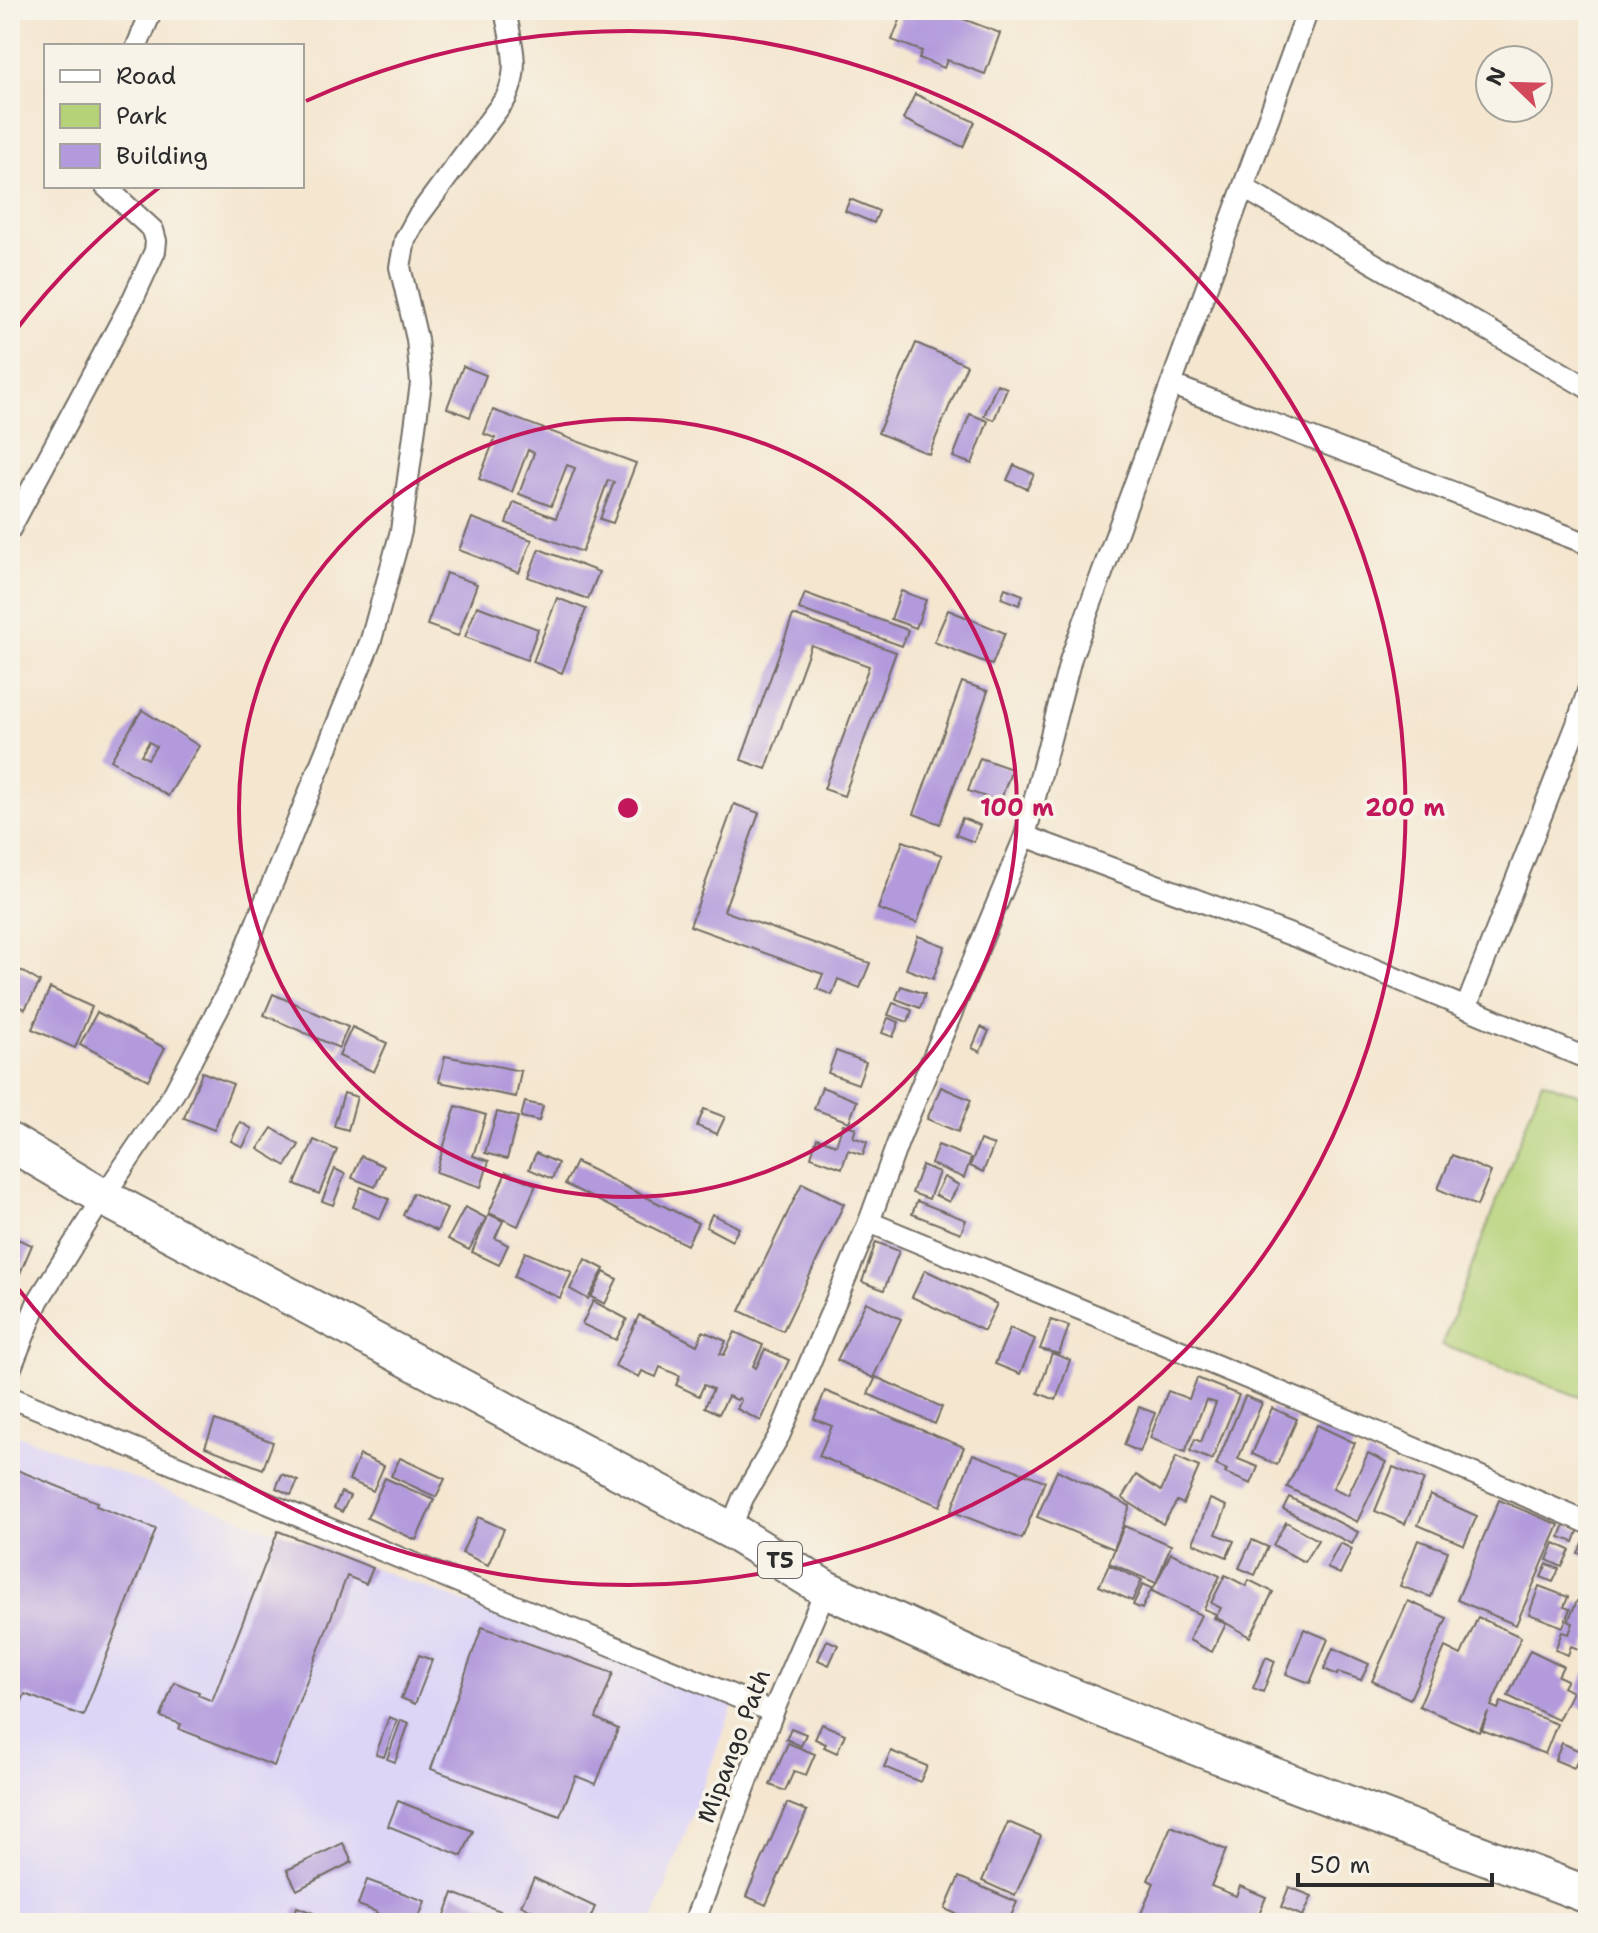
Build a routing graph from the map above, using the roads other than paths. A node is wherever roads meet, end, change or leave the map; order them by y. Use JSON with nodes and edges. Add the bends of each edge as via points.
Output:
{"nodes":[{"id":1,"x":152,"y":10,"type":"edge"},
{"id":2,"x":505,"y":10,"type":"edge"},
{"id":3,"x":1308,"y":10,"type":"edge"},
{"id":4,"x":138,"y":44,"type":"edge"},
{"id":5,"x":107,"y":188,"type":"edge"},
{"id":6,"x":1244,"y":188,"type":"junction"},
{"id":7,"x":1172,"y":385,"type":"junction"},
{"id":8,"x":1588,"y":388,"type":"edge"},
{"id":9,"x":10,"y":529,"type":"edge"},
{"id":10,"x":1588,"y":544,"type":"edge"},
{"id":11,"x":1588,"y":691,"type":"edge"},
{"id":12,"x":1025,"y":836,"type":"junction"},
{"id":13,"x":1466,"y":1008,"type":"junction"},
{"id":14,"x":1588,"y":1059,"type":"edge"},
{"id":15,"x":10,"y":1142,"type":"edge"},
{"id":16,"x":103,"y":1197,"type":"junction"},
{"id":17,"x":869,"y":1222,"type":"junction"},
{"id":18,"x":10,"y":1370,"type":"edge"},
{"id":19,"x":10,"y":1397,"type":"edge"},
{"id":20,"x":1588,"y":1523,"type":"edge"},
{"id":21,"x":730,"y":1530,"type":"junction"},
{"id":22,"x":826,"y":1589,"type":"junction"},
{"id":23,"x":773,"y":1712,"type":"junction"},
{"id":24,"x":1588,"y":1895,"type":"edge"},
{"id":25,"x":694,"y":1923,"type":"edge"}],
"edges":[{"from":1,"to":4,"type":"street"},
{"from":2,"to":16,"type":"street","via":[[514,82],[405,240],[400,267],[421,383],[401,531],[371,640],[232,983],[174,1093]]},
{"from":3,"to":6,"type":"street"},
{"from":5,"to":9,"type":"street","via":[[153,230],[155,251]]},
{"from":6,"to":7,"type":"street"},
{"from":6,"to":8,"type":"street"},
{"from":7,"to":10,"type":"street"},
{"from":7,"to":12,"type":"street","via":[[1071,658]]},
{"from":11,"to":13,"type":"street"},
{"from":12,"to":13,"type":"street","via":[[1302,939]]},
{"from":12,"to":17,"type":"street"},
{"from":13,"to":14,"type":"street"},
{"from":15,"to":16,"type":"highway","number":"T5"},
{"from":16,"to":18,"type":"street","via":[[38,1301]]},
{"from":16,"to":21,"type":"highway","number":"T5"},
{"from":17,"to":20,"type":"street"},
{"from":17,"to":21,"type":"street","via":[[779,1436]]},
{"from":19,"to":23,"type":"street"},
{"from":21,"to":22,"type":"highway","number":"T5"},
{"from":22,"to":23,"type":"street","name":"Mipango Path"},
{"from":22,"to":24,"type":"highway","number":"T5","via":[[981,1660],[1202,1749]]},
{"from":23,"to":25,"type":"street","name":"Mipango Path"}]}
